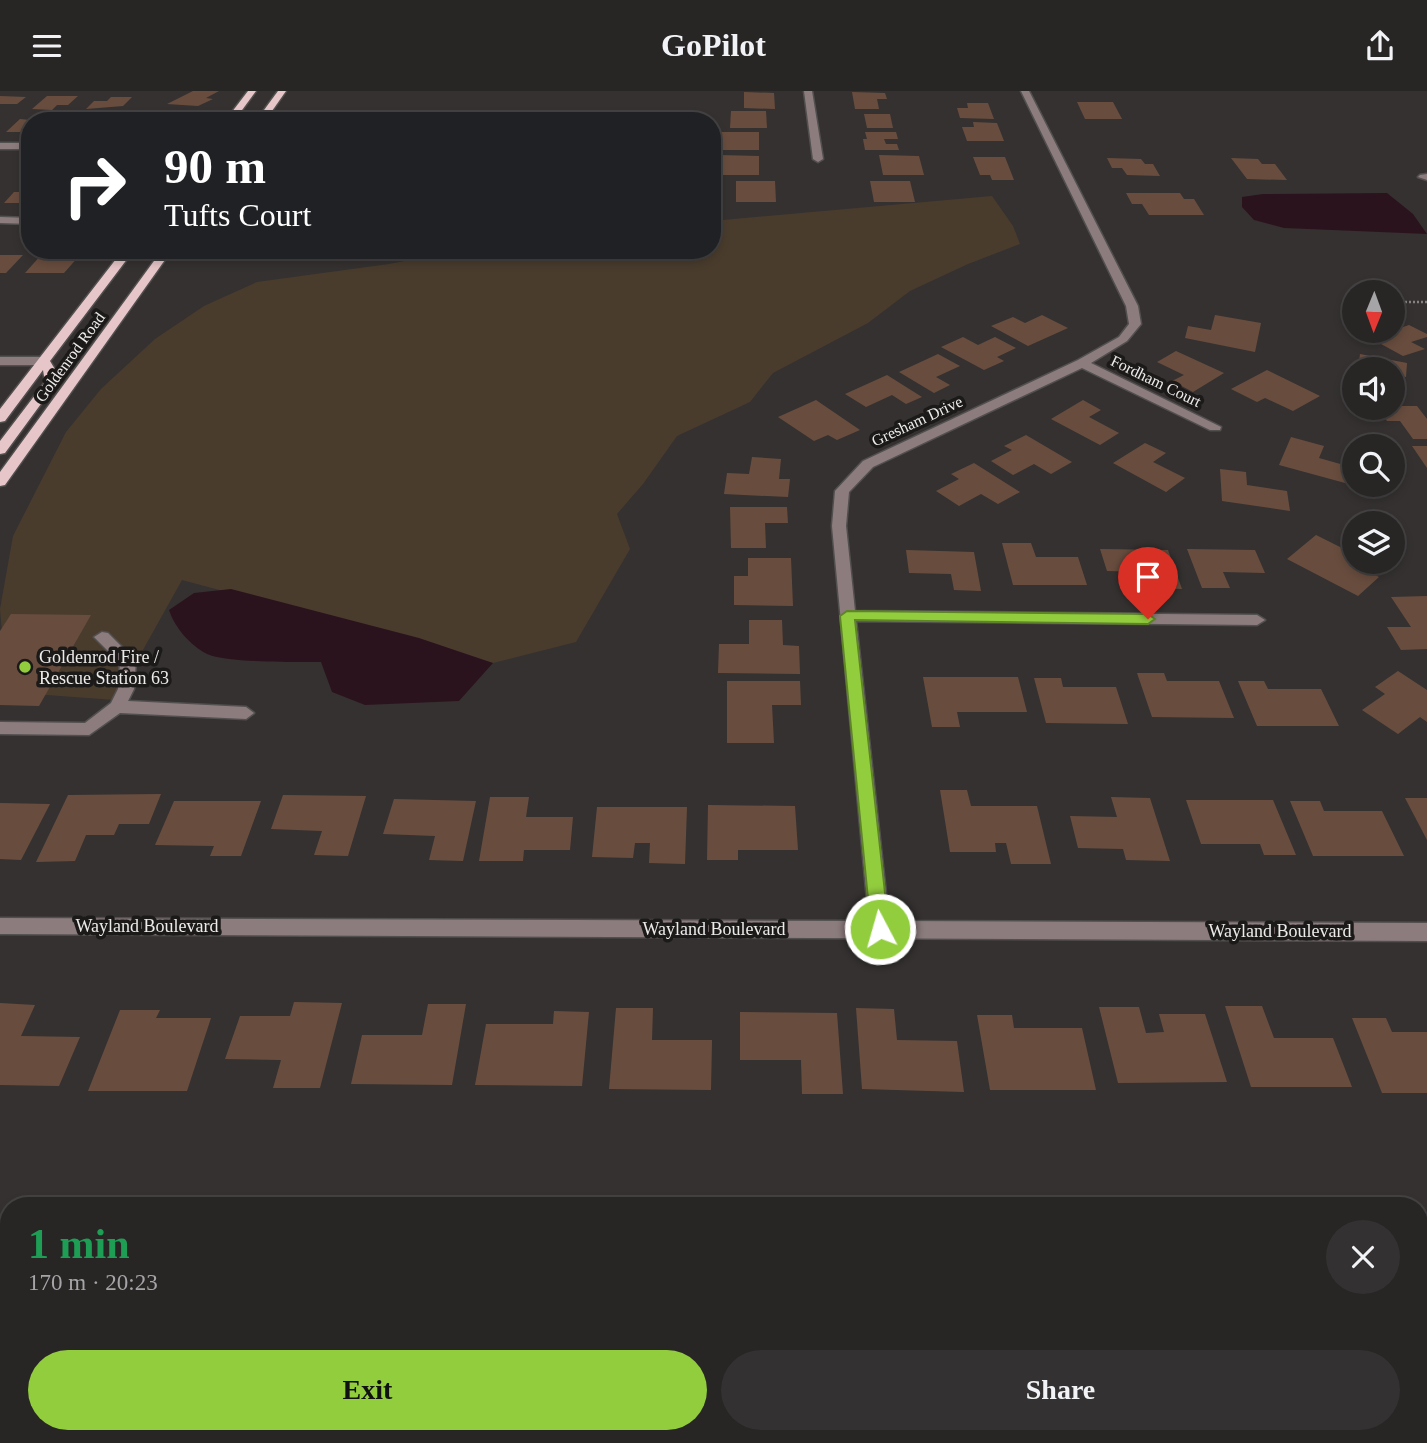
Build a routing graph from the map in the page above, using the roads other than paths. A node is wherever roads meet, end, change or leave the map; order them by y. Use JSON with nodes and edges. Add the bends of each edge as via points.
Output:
{"nodes":[{"id":1,"x":252,"y":91,"type":"edge"},
{"id":2,"x":282,"y":91,"type":"edge"},
{"id":3,"x":808,"y":91,"type":"edge"},
{"id":4,"x":1025,"y":91,"type":"edge"},
{"id":5,"x":236,"y":112,"type":"edge"},
{"id":6,"x":267,"y":112,"type":"edge"},
{"id":7,"x":0,"y":146,"type":"edge"},
{"id":8,"x":21,"y":146,"type":"edge"},
{"id":9,"x":818,"y":159,"type":"dead end"},
{"id":10,"x":0,"y":221,"type":"edge"},
{"id":11,"x":21,"y":221,"type":"edge"},
{"id":12,"x":0,"y":232,"type":"edge"},
{"id":13,"x":21,"y":232,"type":"edge"},
{"id":14,"x":123,"y":259,"type":"edge"},
{"id":15,"x":161,"y":259,"type":"edge"},
{"id":16,"x":0,"y":361,"type":"edge"},
{"id":17,"x":44,"y":361,"type":"junction"},
{"id":18,"x":1082,"y":363,"type":"junction"},
{"id":19,"x":0,"y":418,"type":"edge"},
{"id":20,"x":1215,"y":427,"type":"dead end"},
{"id":21,"x":0,"y":450,"type":"edge"},
{"id":22,"x":0,"y":482,"type":"edge"},
{"id":23,"x":847,"y":616,"type":"junction"},
{"id":24,"x":1257,"y":620,"type":"dead end"},
{"id":25,"x":102,"y":637,"type":"dead end"},
{"id":26,"x":117,"y":707,"type":"junction"},
{"id":27,"x":246,"y":713,"type":"dead end"},
{"id":28,"x":0,"y":728,"type":"edge"},
{"id":29,"x":0,"y":926,"type":"edge"},
{"id":30,"x":880,"y":929,"type":"junction"},
{"id":31,"x":1427,"y":932,"type":"edge"}],
"edges":[{"from":1,"to":5,"type":"main road"},
{"from":2,"to":6,"type":"main road"},
{"from":3,"to":9,"type":"street"},
{"from":4,"to":18,"type":"street","name":"Gresham Drive","via":[[1132,306],[1135,324],[1122,339]]},
{"from":7,"to":8,"type":"street"},
{"from":10,"to":11,"type":"street"},
{"from":12,"to":13,"type":"street"},
{"from":14,"to":17,"type":"main road","name":"Goldenrod Road"},
{"from":15,"to":22,"type":"main road","name":"Goldenrod Road"},
{"from":16,"to":17,"type":"street"},
{"from":17,"to":19,"type":"main road","name":"Goldenrod Road"},
{"from":17,"to":21,"type":"main road","via":[[51,382]]},
{"from":18,"to":20,"type":"street","name":"Fordham Court"},
{"from":18,"to":23,"type":"street","name":"Gresham Drive","via":[[868,464],[842,491],[839,526]]},
{"from":23,"to":24,"type":"street"},
{"from":23,"to":30,"type":"street","name":"Gresham Drive"},
{"from":25,"to":26,"type":"street","via":[[128,661],[125,689]]},
{"from":26,"to":27,"type":"street"},
{"from":26,"to":28,"type":"street","via":[[89,729]]},
{"from":29,"to":30,"type":"street","name":"Wayland Boulevard"},
{"from":30,"to":31,"type":"street","name":"Wayland Boulevard"}]}
